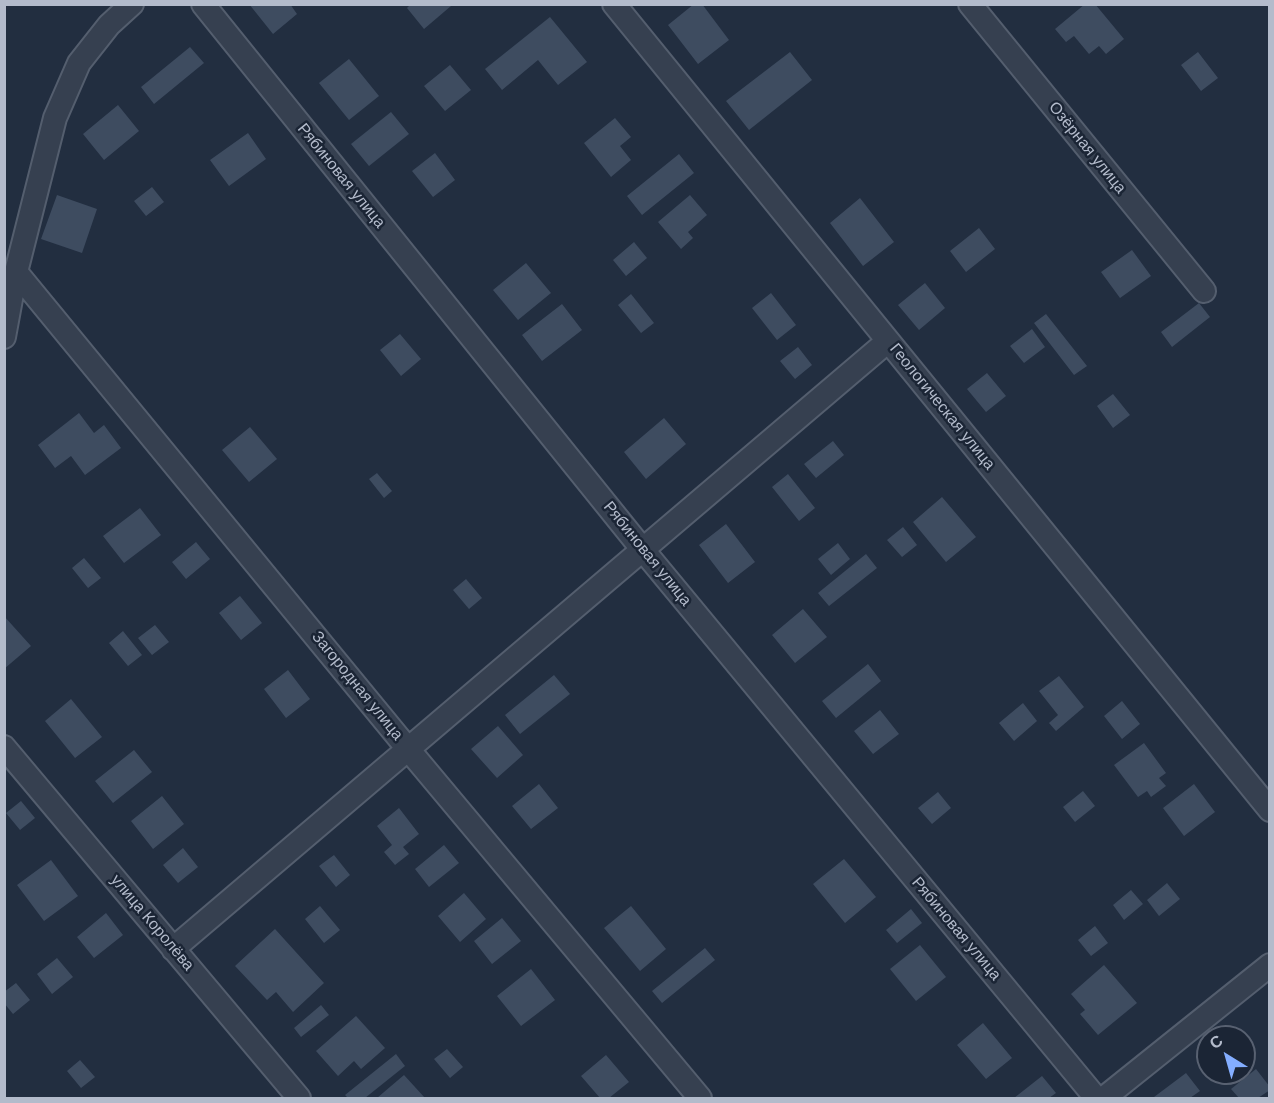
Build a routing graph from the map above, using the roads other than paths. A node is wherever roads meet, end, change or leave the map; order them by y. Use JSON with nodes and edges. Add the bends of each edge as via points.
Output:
{"nodes":[{"id":1,"x":132,"y":4,"type":"edge"},
{"id":2,"x":203,"y":4,"type":"edge"},
{"id":3,"x":614,"y":4,"type":"edge"},
{"id":4,"x":970,"y":4,"type":"edge"},
{"id":5,"x":16,"y":272,"type":"junction"},
{"id":6,"x":1204,"y":291,"type":"dead end"},
{"id":7,"x":4,"y":337,"type":"edge"},
{"id":8,"x":888,"y":341,"type":"junction"},
{"id":9,"x":643,"y":550,"type":"junction"},
{"id":10,"x":4,"y":747,"type":"edge"},
{"id":11,"x":408,"y":749,"type":"junction"},
{"id":12,"x":1269,"y":810,"type":"edge"},
{"id":13,"x":173,"y":949,"type":"junction"},
{"id":14,"x":1269,"y":965,"type":"edge"},
{"id":15,"x":299,"y":1098,"type":"edge"},
{"id":16,"x":700,"y":1098,"type":"edge"},
{"id":17,"x":1096,"y":1098,"type":"edge"},
{"id":18,"x":1104,"y":1098,"type":"edge"}],
"edges":[{"from":1,"to":5,"type":"street","via":[[109,25],[79,63],[55,118]]},
{"from":2,"to":9,"type":"street","name":"Рябиновая улица"},
{"from":3,"to":8,"type":"street","name":"Геологическая улица"},
{"from":4,"to":6,"type":"street","name":"Озёрная улица"},
{"from":5,"to":7,"type":"street"},
{"from":5,"to":11,"type":"street","name":"Загородная улица"},
{"from":8,"to":9,"type":"street"},
{"from":8,"to":12,"type":"street","name":"Геологическая улица"},
{"from":9,"to":11,"type":"street"},
{"from":9,"to":17,"type":"street","name":"Рябиновая улица"},
{"from":10,"to":13,"type":"street","name":"улица Королёва"},
{"from":11,"to":13,"type":"street"},
{"from":11,"to":16,"type":"street","name":"Загородная улица"},
{"from":13,"to":15,"type":"street","name":"улица Королёва"},
{"from":14,"to":18,"type":"street"}]}
